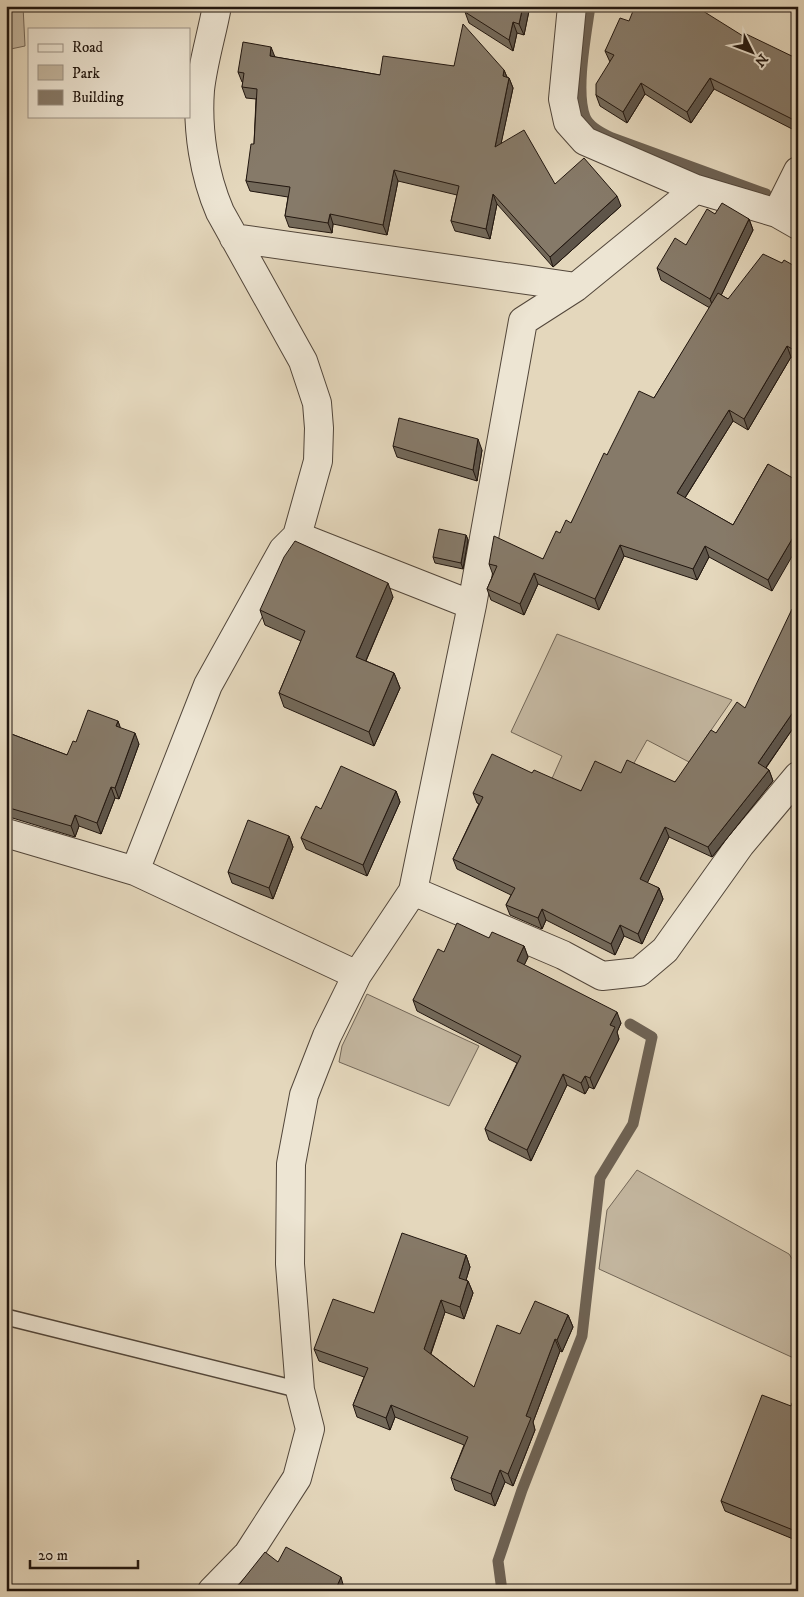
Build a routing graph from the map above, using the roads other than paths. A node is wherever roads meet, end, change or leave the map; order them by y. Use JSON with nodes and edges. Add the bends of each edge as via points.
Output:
{"nodes":[{"id":1,"x":217,"y":6,"type":"edge"},
{"id":2,"x":572,"y":6,"type":"edge"},
{"id":3,"x":798,"y":171,"type":"edge"},
{"id":4,"x":696,"y":189,"type":"junction"},
{"id":5,"x":787,"y":219,"type":"edge"},
{"id":6,"x":234,"y":238,"type":"junction"},
{"id":7,"x":576,"y":287,"type":"junction"},
{"id":8,"x":297,"y":536,"type":"junction"},
{"id":9,"x":472,"y":605,"type":"junction"},
{"id":10,"x":798,"y":776,"type":"edge"},
{"id":11,"x":6,"y":833,"type":"edge"},
{"id":12,"x":135,"y":871,"type":"junction"},
{"id":13,"x":413,"y":891,"type":"junction"},
{"id":14,"x":357,"y":976,"type":"junction"},
{"id":15,"x":6,"y":1317,"type":"edge"},
{"id":16,"x":300,"y":1390,"type":"junction"},
{"id":17,"x":212,"y":1591,"type":"edge"}],
"edges":[{"from":1,"to":6,"type":"street","via":[[200,90],[204,164],[210,189]]},
{"from":2,"to":4,"type":"street","via":[[563,98],[568,122],[585,141]]},
{"from":3,"to":5,"type":"street"},
{"from":4,"to":5,"type":"street"},
{"from":4,"to":7,"type":"street"},
{"from":6,"to":7,"type":"street"},
{"from":6,"to":8,"type":"street","via":[[303,361],[317,403],[318,462]]},
{"from":7,"to":9,"type":"street","via":[[523,321]]},
{"from":8,"to":9,"type":"street"},
{"from":8,"to":12,"type":"street","via":[[283,550],[208,685]]},
{"from":9,"to":13,"type":"street"},
{"from":10,"to":13,"type":"street","via":[[740,845],[665,950],[639,972],[602,976],[563,955]]},
{"from":11,"to":12,"type":"street"},
{"from":12,"to":14,"type":"street"},
{"from":13,"to":14,"type":"street"},
{"from":14,"to":16,"type":"street","via":[[327,1036],[304,1095],[291,1164],[290,1251]]},
{"from":15,"to":16,"type":"lane"},
{"from":16,"to":17,"type":"street","via":[[310,1429],[297,1478],[248,1554]]}]}
